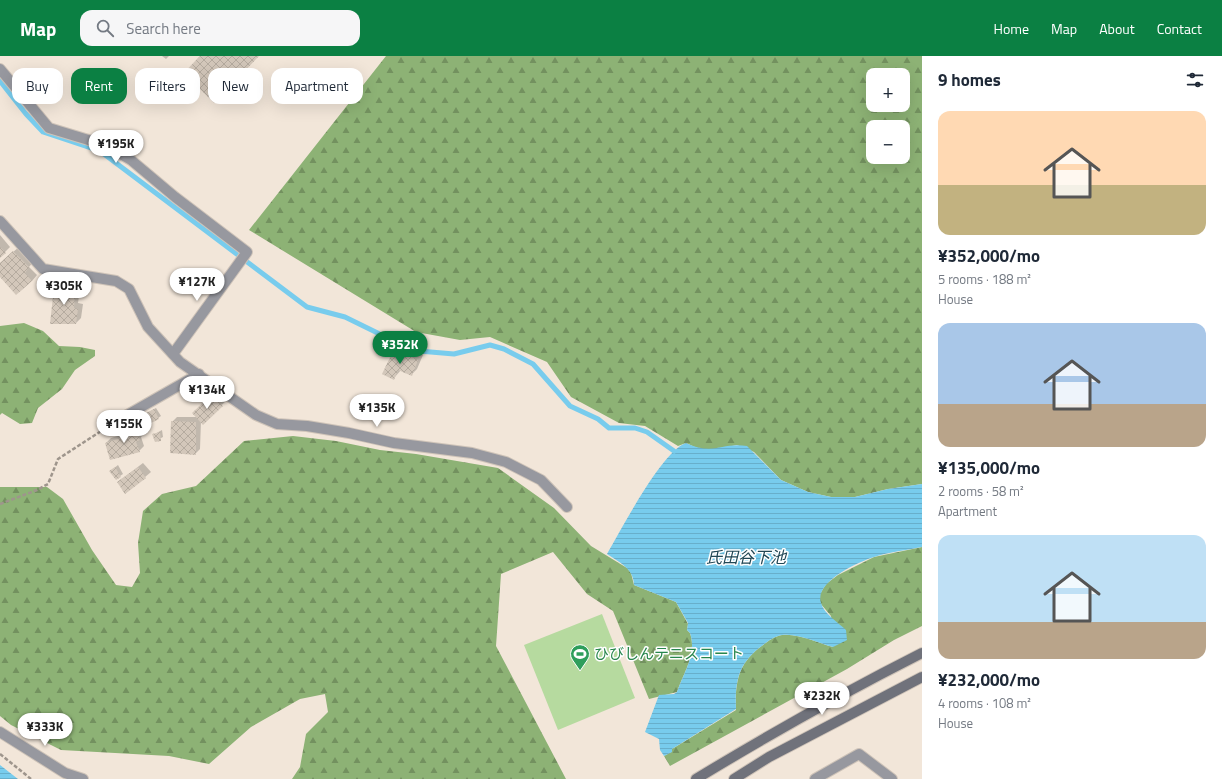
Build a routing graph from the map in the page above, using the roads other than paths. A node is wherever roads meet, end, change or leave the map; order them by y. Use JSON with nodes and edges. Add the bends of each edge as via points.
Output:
{"nodes":[{"id":1,"x":0,"y":69,"type":"edge"},
{"id":2,"x":0,"y":221,"type":"edge"},
{"id":3,"x":173,"y":354,"type":"junction"},
{"id":4,"x":199,"y":374,"type":"junction"},
{"id":5,"x":122,"y":418,"type":"road end"},
{"id":6,"x":567,"y":507,"type":"dead end"},
{"id":7,"x":922,"y":653,"type":"edge"},
{"id":8,"x":922,"y":676,"type":"edge"},
{"id":9,"x":0,"y":732,"type":"edge"},
{"id":10,"x":82,"y":779,"type":"edge"},
{"id":11,"x":696,"y":779,"type":"edge"},
{"id":12,"x":734,"y":779,"type":"edge"},
{"id":13,"x":815,"y":779,"type":"edge"},
{"id":14,"x":892,"y":779,"type":"edge"}],
"edges":[{"from":1,"to":3,"type":"street","via":[[49,128],[106,144],[131,160],[247,252]]},
{"from":2,"to":3,"type":"street","via":[[43,270],[116,281],[129,289],[148,327]]},
{"from":3,"to":4,"type":"street","via":[[180,362]]},
{"from":4,"to":5,"type":"street"},
{"from":4,"to":6,"type":"street","via":[[256,415],[277,424],[307,426],[394,443],[472,453],[506,462],[541,480]]},
{"from":7,"to":11,"type":"street","via":[[864,682]]},
{"from":8,"to":12,"type":"street","via":[[769,757]]},
{"from":9,"to":10,"type":"street","via":[[65,773]]},
{"from":13,"to":14,"type":"street","via":[[858,754]]}]}
